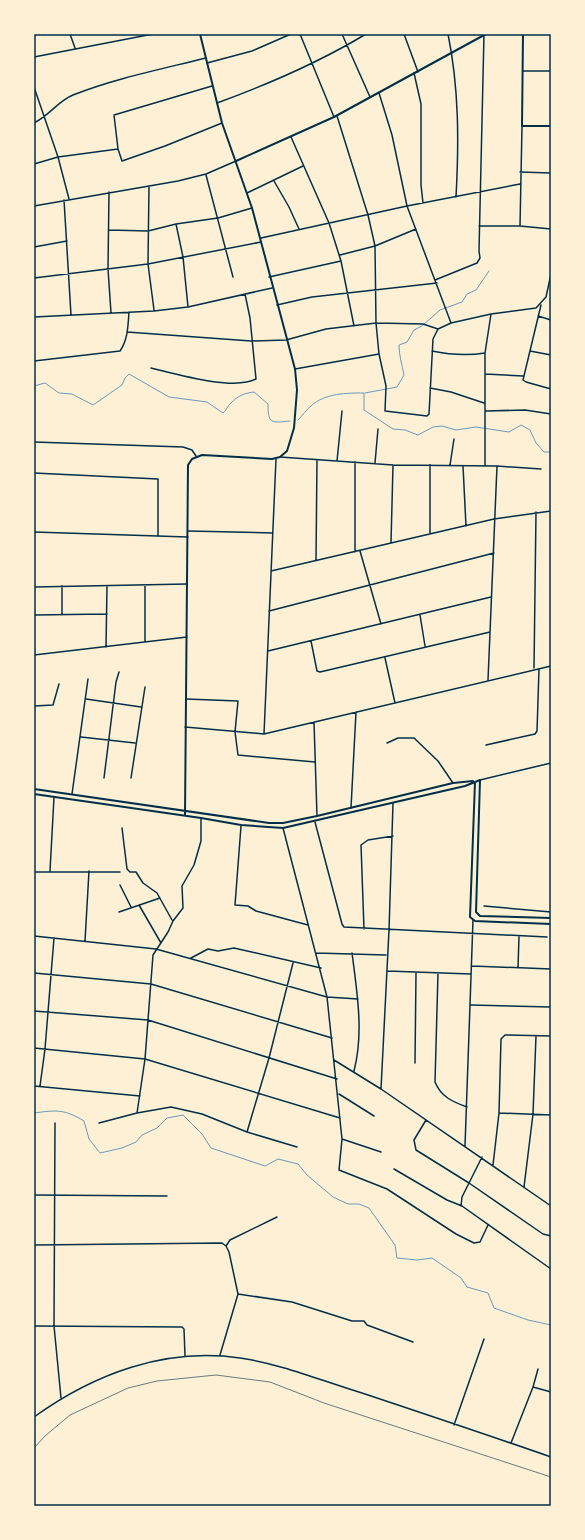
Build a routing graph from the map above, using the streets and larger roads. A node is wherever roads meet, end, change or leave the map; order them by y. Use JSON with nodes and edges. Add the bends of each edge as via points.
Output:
{"nodes":[{"id":1,"x":70,"y":34,"type":"edge"},
{"id":2,"x":139,"y":34,"type":"edge"},
{"id":3,"x":153,"y":34,"type":"edge"},
{"id":4,"x":200,"y":34,"type":"edge"},
{"id":5,"x":291,"y":34,"type":"edge"},
{"id":6,"x":300,"y":34,"type":"edge"},
{"id":7,"x":342,"y":34,"type":"edge"},
{"id":8,"x":366,"y":34,"type":"edge"},
{"id":9,"x":404,"y":34,"type":"edge"},
{"id":10,"x":448,"y":34,"type":"edge"},
{"id":11,"x":484,"y":34,"type":"edge"},
{"id":12,"x":523,"y":34,"type":"edge"},
{"id":13,"x":141,"y":36,"type":"junction"},
{"id":14,"x":346,"y":46,"type":"junction"},
{"id":15,"x":75,"y":48,"type":"junction"},
{"id":16,"x":452,"y":53,"type":"junction"},
{"id":17,"x":34,"y":57,"type":"edge"},
{"id":18,"x":206,"y":58,"type":"junction"},
{"id":19,"x":207,"y":63,"type":"junction"},
{"id":20,"x":312,"y":64,"type":"junction"},
{"id":21,"x":523,"y":71,"type":"junction"},
{"id":22,"x":551,"y":71,"type":"edge"},
{"id":23,"x":418,"y":72,"type":"junction"},
{"id":24,"x":414,"y":74,"type":"junction"},
{"id":25,"x":213,"y":86,"type":"junction"},
{"id":26,"x":34,"y":87,"type":"edge"},
{"id":27,"x":379,"y":93,"type":"junction"},
{"id":28,"x":370,"y":97,"type":"junction"},
{"id":29,"x":217,"y":103,"type":"junction"},
{"id":30,"x":337,"y":116,"type":"junction"},
{"id":31,"x":334,"y":117,"type":"junction"},
{"id":32,"x":45,"y":118,"type":"junction"},
{"id":33,"x":34,"y":123,"type":"edge"},
{"id":34,"x":222,"y":123,"type":"junction"},
{"id":35,"x":522,"y":126,"type":"junction"},
{"id":36,"x":551,"y":126,"type":"edge"},
{"id":37,"x":291,"y":137,"type":"junction"},
{"id":38,"x":118,"y":149,"type":"junction"},
{"id":39,"x":58,"y":158,"type":"junction"},
{"id":40,"x":236,"y":161,"type":"junction"},
{"id":41,"x":34,"y":164,"type":"edge"},
{"id":42,"x":304,"y":165,"type":"junction"},
{"id":43,"x":520,"y":172,"type":"junction"},
{"id":44,"x":551,"y":172,"type":"edge"},
{"id":45,"x":206,"y":174,"type":"junction"},
{"id":46,"x":274,"y":181,"type":"junction"},
{"id":47,"x":520,"y":184,"type":"junction"},
{"id":48,"x":149,"y":186,"type":"junction"},
{"id":49,"x":109,"y":192,"type":"junction"},
{"id":50,"x":480,"y":192,"type":"junction"},
{"id":51,"x":247,"y":193,"type":"junction"},
{"id":52,"x":456,"y":197,"type":"junction"},
{"id":53,"x":69,"y":199,"type":"junction"},
{"id":54,"x":64,"y":200,"type":"junction"},
{"id":55,"x":423,"y":203,"type":"junction"},
{"id":56,"x":34,"y":206,"type":"edge"},
{"id":57,"x":407,"y":206,"type":"junction"},
{"id":58,"x":252,"y":208,"type":"junction"},
{"id":59,"x":368,"y":215,"type":"junction"},
{"id":60,"x":218,"y":218,"type":"junction"},
{"id":61,"x":329,"y":223,"type":"junction"},
{"id":62,"x":176,"y":224,"type":"junction"},
{"id":63,"x":480,"y":226,"type":"junction"},
{"id":64,"x":520,"y":226,"type":"junction"},
{"id":65,"x":299,"y":229,"type":"junction"},
{"id":66,"x":416,"y":229,"type":"junction"},
{"id":67,"x":551,"y":229,"type":"edge"},
{"id":68,"x":109,"y":230,"type":"junction"},
{"id":69,"x":148,"y":231,"type":"junction"},
{"id":70,"x":261,"y":238,"type":"junction"},
{"id":71,"x":67,"y":241,"type":"junction"},
{"id":72,"x":262,"y":242,"type":"junction"},
{"id":73,"x":375,"y":246,"type":"junction"},
{"id":74,"x":34,"y":247,"type":"edge"},
{"id":75,"x":224,"y":248,"type":"junction"},
{"id":76,"x":339,"y":255,"type":"junction"},
{"id":77,"x":183,"y":257,"type":"junction"},
{"id":78,"x":341,"y":261,"type":"junction"},
{"id":79,"x":148,"y":264,"type":"junction"},
{"id":80,"x":108,"y":269,"type":"junction"},
{"id":81,"x":68,"y":273,"type":"junction"},
{"id":82,"x":551,"y":274,"type":"edge"},
{"id":83,"x":269,"y":276,"type":"junction"},
{"id":84,"x":233,"y":277,"type":"dead end"},
{"id":85,"x":34,"y":278,"type":"edge"},
{"id":86,"x":435,"y":280,"type":"junction"},
{"id":87,"x":437,"y":283,"type":"junction"},
{"id":88,"x":272,"y":288,"type":"junction"},
{"id":89,"x":376,"y":290,"type":"junction"},
{"id":90,"x":348,"y":293,"type":"junction"},
{"id":91,"x":245,"y":294,"type":"junction"},
{"id":92,"x":541,"y":304,"type":"junction"},
{"id":93,"x":276,"y":305,"type":"junction"},
{"id":94,"x":188,"y":307,"type":"junction"},
{"id":95,"x":536,"y":308,"type":"junction"},
{"id":96,"x":154,"y":311,"type":"junction"},
{"id":97,"x":129,"y":312,"type":"junction"},
{"id":98,"x":110,"y":313,"type":"junction"},
{"id":99,"x":539,"y":313,"type":"junction"},
{"id":100,"x":491,"y":314,"type":"junction"},
{"id":101,"x":71,"y":315,"type":"junction"},
{"id":102,"x":538,"y":316,"type":"junction"},
{"id":103,"x":34,"y":317,"type":"edge"},
{"id":104,"x":551,"y":320,"type":"edge"},
{"id":105,"x":376,"y":323,"type":"junction"},
{"id":106,"x":451,"y":323,"type":"junction"},
{"id":107,"x":354,"y":326,"type":"junction"},
{"id":108,"x":438,"y":329,"type":"junction"},
{"id":109,"x":127,"y":332,"type":"junction"},
{"id":110,"x":286,"y":340,"type":"junction"},
{"id":111,"x":251,"y":341,"type":"junction"},
{"id":112,"x":432,"y":351,"type":"junction"},
{"id":113,"x":530,"y":351,"type":"junction"},
{"id":114,"x":485,"y":352,"type":"junction"},
{"id":115,"x":379,"y":354,"type":"junction"},
{"id":116,"x":551,"y":355,"type":"edge"},
{"id":117,"x":34,"y":360,"type":"edge"},
{"id":118,"x":151,"y":368,"type":"dead end"},
{"id":119,"x":295,"y":369,"type":"junction"},
{"id":120,"x":485,"y":374,"type":"junction"},
{"id":121,"x":523,"y":376,"type":"junction"},
{"id":122,"x":430,"y":388,"type":"junction"},
{"id":123,"x":551,"y":389,"type":"edge"},
{"id":124,"x":485,"y":403,"type":"junction"},
{"id":125,"x":342,"y":411,"type":"dead end"},
{"id":126,"x":485,"y":412,"type":"junction"},
{"id":127,"x":551,"y":414,"type":"edge"},
{"id":128,"x":378,"y":429,"type":"dead end"},
{"id":129,"x":454,"y":439,"type":"dead end"},
{"id":130,"x":34,"y":442,"type":"edge"},
{"id":131,"x":196,"y":456,"type":"junction"},
{"id":132,"x":280,"y":457,"type":"junction"},
{"id":133,"x":276,"y":459,"type":"junction"},
{"id":134,"x":317,"y":460,"type":"junction"},
{"id":135,"x":337,"y":461,"type":"junction"},
{"id":136,"x":355,"y":462,"type":"junction"},
{"id":137,"x":375,"y":463,"type":"junction"},
{"id":138,"x":393,"y":465,"type":"junction"},
{"id":139,"x":430,"y":465,"type":"junction"},
{"id":140,"x":450,"y":465,"type":"junction"},
{"id":141,"x":463,"y":466,"type":"junction"},
{"id":142,"x":485,"y":466,"type":"junction"},
{"id":143,"x":497,"y":466,"type":"junction"},
{"id":144,"x":541,"y":469,"type":"dead end"},
{"id":145,"x":34,"y":473,"type":"edge"},
{"id":146,"x":551,"y":511,"type":"edge"},
{"id":147,"x":536,"y":512,"type":"junction"},
{"id":148,"x":494,"y":519,"type":"junction"},
{"id":149,"x":466,"y":526,"type":"junction"},
{"id":150,"x":188,"y":531,"type":"junction"},
{"id":151,"x":34,"y":532,"type":"edge"},
{"id":152,"x":272,"y":533,"type":"junction"},
{"id":153,"x":430,"y":534,"type":"junction"},
{"id":154,"x":158,"y":536,"type":"junction"},
{"id":155,"x":188,"y":537,"type":"junction"},
{"id":156,"x":391,"y":543,"type":"junction"},
{"id":157,"x":360,"y":550,"type":"junction"},
{"id":158,"x":355,"y":552,"type":"junction"},
{"id":159,"x":494,"y":553,"type":"junction"},
{"id":160,"x":316,"y":561,"type":"junction"},
{"id":161,"x":271,"y":571,"type":"junction"},
{"id":162,"x":187,"y":584,"type":"junction"},
{"id":163,"x":145,"y":585,"type":"junction"},
{"id":164,"x":370,"y":585,"type":"junction"},
{"id":165,"x":62,"y":586,"type":"junction"},
{"id":166,"x":107,"y":586,"type":"junction"},
{"id":167,"x":34,"y":587,"type":"edge"},
{"id":168,"x":491,"y":597,"type":"junction"},
{"id":169,"x":269,"y":611,"type":"junction"},
{"id":170,"x":62,"y":614,"type":"junction"},
{"id":171,"x":107,"y":614,"type":"junction"},
{"id":172,"x":34,"y":615,"type":"edge"},
{"id":173,"x":420,"y":615,"type":"junction"},
{"id":174,"x":381,"y":624,"type":"junction"},
{"id":175,"x":490,"y":632,"type":"junction"},
{"id":176,"x":187,"y":637,"type":"junction"},
{"id":177,"x":145,"y":642,"type":"junction"},
{"id":178,"x":310,"y":642,"type":"junction"},
{"id":179,"x":425,"y":646,"type":"junction"},
{"id":180,"x":106,"y":647,"type":"junction"},
{"id":181,"x":268,"y":651,"type":"junction"},
{"id":182,"x":34,"y":655,"type":"edge"},
{"id":183,"x":385,"y":657,"type":"junction"},
{"id":184,"x":551,"y":666,"type":"edge"},
{"id":185,"x":539,"y":668,"type":"junction"},
{"id":186,"x":534,"y":669,"type":"junction"},
{"id":187,"x":119,"y":672,"type":"dead end"},
{"id":188,"x":88,"y":679,"type":"dead end"},
{"id":189,"x":488,"y":680,"type":"junction"},
{"id":190,"x":59,"y":684,"type":"dead end"},
{"id":191,"x":145,"y":687,"type":"dead end"},
{"id":192,"x":86,"y":699,"type":"junction"},
{"id":193,"x":186,"y":699,"type":"junction"},
{"id":194,"x":395,"y":702,"type":"junction"},
{"id":195,"x":113,"y":703,"type":"junction"},
{"id":196,"x":34,"y":706,"type":"edge"},
{"id":197,"x":142,"y":707,"type":"junction"},
{"id":198,"x":356,"y":712,"type":"junction"},
{"id":199,"x":314,"y":722,"type":"junction"},
{"id":200,"x":185,"y":727,"type":"junction"},
{"id":201,"x":235,"y":732,"type":"junction"},
{"id":202,"x":264,"y":734,"type":"junction"},
{"id":203,"x":81,"y":737,"type":"junction"},
{"id":204,"x":108,"y":740,"type":"junction"},
{"id":205,"x":136,"y":743,"type":"junction"},
{"id":206,"x":387,"y":743,"type":"dead end"},
{"id":207,"x":486,"y":745,"type":"dead end"},
{"id":208,"x":315,"y":762,"type":"junction"},
{"id":209,"x":551,"y":763,"type":"edge"},
{"id":210,"x":104,"y":778,"type":"dead end"},
{"id":211,"x":131,"y":778,"type":"dead end"},
{"id":212,"x":480,"y":780,"type":"junction"},
{"id":213,"x":475,"y":782,"type":"junction"},
{"id":214,"x":453,"y":783,"type":"junction"},
{"id":215,"x":34,"y":789,"type":"edge"},
{"id":216,"x":34,"y":794,"type":"edge"},
{"id":217,"x":72,"y":794,"type":"junction"},
{"id":218,"x":54,"y":797,"type":"junction"},
{"id":219,"x":394,"y":803,"type":"junction"},
{"id":220,"x":351,"y":808,"type":"junction"},
{"id":221,"x":185,"y":810,"type":"junction"},
{"id":222,"x":185,"y":816,"type":"junction"},
{"id":223,"x":317,"y":816,"type":"junction"},
{"id":224,"x":201,"y":818,"type":"junction"},
{"id":225,"x":315,"y":822,"type":"junction"},
{"id":226,"x":241,"y":826,"type":"junction"},
{"id":227,"x":122,"y":828,"type":"dead end"},
{"id":228,"x":284,"y":828,"type":"junction"},
{"id":229,"x":393,"y":836,"type":"junction"},
{"id":230,"x":89,"y":871,"type":"junction"},
{"id":231,"x":34,"y":872,"type":"edge"},
{"id":232,"x":50,"y":872,"type":"junction"},
{"id":233,"x":120,"y":872,"type":"dead end"},
{"id":234,"x":471,"y":875,"type":"junction"},
{"id":235,"x":476,"y":875,"type":"junction"},
{"id":236,"x":120,"y":884,"type":"dead end"},
{"id":237,"x":160,"y":898,"type":"junction"},
{"id":238,"x":139,"y":905,"type":"junction"},
{"id":239,"x":484,"y":906,"type":"dead end"},
{"id":240,"x":131,"y":907,"type":"junction"},
{"id":241,"x":118,"y":912,"type":"dead end"},
{"id":242,"x":551,"y":912,"type":"edge"},
{"id":243,"x":551,"y":918,"type":"edge"},
{"id":244,"x":473,"y":920,"type":"junction"},
{"id":245,"x":173,"y":921,"type":"junction"},
{"id":246,"x":551,"y":924,"type":"edge"},
{"id":247,"x":308,"y":925,"type":"junction"},
{"id":248,"x":364,"y":929,"type":"junction"},
{"id":249,"x":389,"y":930,"type":"junction"},
{"id":250,"x":473,"y":933,"type":"junction"},
{"id":251,"x":34,"y":936,"type":"edge"},
{"id":252,"x":519,"y":936,"type":"junction"},
{"id":253,"x":547,"y":937,"type":"dead end"},
{"id":254,"x":54,"y":938,"type":"junction"},
{"id":255,"x":85,"y":941,"type":"junction"},
{"id":256,"x":161,"y":943,"type":"junction"},
{"id":257,"x":156,"y":949,"type":"junction"},
{"id":258,"x":316,"y":953,"type":"junction"},
{"id":259,"x":352,"y":953,"type":"junction"},
{"id":260,"x":387,"y":955,"type":"junction"},
{"id":261,"x":191,"y":958,"type":"junction"},
{"id":262,"x":293,"y":963,"type":"junction"},
{"id":263,"x":472,"y":966,"type":"junction"},
{"id":264,"x":321,"y":968,"type":"junction"},
{"id":265,"x":518,"y":968,"type":"junction"},
{"id":266,"x":551,"y":969,"type":"edge"},
{"id":267,"x":386,"y":971,"type":"junction"},
{"id":268,"x":34,"y":973,"type":"edge"},
{"id":269,"x":416,"y":973,"type":"junction"},
{"id":270,"x":438,"y":973,"type":"junction"},
{"id":271,"x":472,"y":974,"type":"junction"},
{"id":272,"x":51,"y":975,"type":"junction"},
{"id":273,"x":151,"y":984,"type":"junction"},
{"id":274,"x":287,"y":987,"type":"junction"},
{"id":275,"x":327,"y":997,"type":"junction"},
{"id":276,"x":358,"y":999,"type":"junction"},
{"id":277,"x":472,"y":1005,"type":"junction"},
{"id":278,"x":551,"y":1007,"type":"edge"},
{"id":279,"x":34,"y":1011,"type":"edge"},
{"id":280,"x":48,"y":1012,"type":"junction"},
{"id":281,"x":148,"y":1020,"type":"junction"},
{"id":282,"x":278,"y":1022,"type":"junction"},
{"id":283,"x":536,"y":1036,"type":"junction"},
{"id":284,"x":551,"y":1036,"type":"edge"},
{"id":285,"x":332,"y":1038,"type":"junction"},
{"id":286,"x":34,"y":1048,"type":"edge"},
{"id":287,"x":45,"y":1049,"type":"junction"},
{"id":288,"x":269,"y":1058,"type":"junction"},
{"id":289,"x":145,"y":1059,"type":"junction"},
{"id":290,"x":334,"y":1060,"type":"junction"},
{"id":291,"x":415,"y":1063,"type":"dead end"},
{"id":292,"x":354,"y":1071,"type":"junction"},
{"id":293,"x":337,"y":1079,"type":"junction"},
{"id":294,"x":34,"y":1086,"type":"edge"},
{"id":295,"x":40,"y":1086,"type":"junction"},
{"id":296,"x":381,"y":1089,"type":"junction"},
{"id":297,"x":258,"y":1094,"type":"junction"},
{"id":298,"x":338,"y":1094,"type":"junction"},
{"id":299,"x":140,"y":1096,"type":"junction"},
{"id":300,"x":467,"y":1107,"type":"junction"},
{"id":301,"x":137,"y":1113,"type":"junction"},
{"id":302,"x":499,"y":1113,"type":"junction"},
{"id":303,"x":533,"y":1114,"type":"junction"},
{"id":304,"x":551,"y":1115,"type":"edge"},
{"id":305,"x":374,"y":1116,"type":"dead end"},
{"id":306,"x":340,"y":1118,"type":"junction"},
{"id":307,"x":426,"y":1120,"type":"junction"},
{"id":308,"x":55,"y":1123,"type":"dead end"},
{"id":309,"x":99,"y":1123,"type":"dead end"},
{"id":310,"x":247,"y":1132,"type":"junction"},
{"id":311,"x":342,"y":1139,"type":"junction"},
{"id":312,"x":466,"y":1146,"type":"junction"},
{"id":313,"x":297,"y":1147,"type":"dead end"},
{"id":314,"x":382,"y":1152,"type":"dead end"},
{"id":315,"x":482,"y":1157,"type":"junction"},
{"id":316,"x":493,"y":1165,"type":"junction"},
{"id":317,"x":394,"y":1169,"type":"dead end"},
{"id":318,"x":469,"y":1183,"type":"junction"},
{"id":319,"x":524,"y":1187,"type":"junction"},
{"id":320,"x":55,"y":1194,"type":"junction"},
{"id":321,"x":34,"y":1195,"type":"edge"},
{"id":322,"x":167,"y":1196,"type":"dead end"},
{"id":323,"x":461,"y":1206,"type":"junction"},
{"id":324,"x":551,"y":1206,"type":"edge"},
{"id":325,"x":277,"y":1217,"type":"dead end"},
{"id":326,"x":488,"y":1225,"type":"junction"},
{"id":327,"x":551,"y":1236,"type":"edge"},
{"id":328,"x":54,"y":1244,"type":"junction"},
{"id":329,"x":34,"y":1245,"type":"edge"},
{"id":330,"x":226,"y":1246,"type":"junction"},
{"id":331,"x":551,"y":1269,"type":"edge"},
{"id":332,"x":238,"y":1294,"type":"junction"},
{"id":333,"x":34,"y":1326,"type":"edge"},
{"id":334,"x":54,"y":1326,"type":"junction"},
{"id":335,"x":484,"y":1339,"type":"dead end"},
{"id":336,"x":414,"y":1342,"type":"dead end"},
{"id":337,"x":184,"y":1356,"type":"junction"},
{"id":338,"x":220,"y":1356,"type":"junction"},
{"id":339,"x":538,"y":1369,"type":"dead end"},
{"id":340,"x":533,"y":1387,"type":"junction"},
{"id":341,"x":551,"y":1392,"type":"edge"},
{"id":342,"x":61,"y":1398,"type":"junction"},
{"id":343,"x":34,"y":1417,"type":"edge"},
{"id":344,"x":454,"y":1425,"type":"junction"},
{"id":345,"x":511,"y":1443,"type":"junction"},
{"id":346,"x":551,"y":1457,"type":"edge"}],
"edges":[{"from":1,"to":15,"type":"street"},
{"from":2,"to":13,"type":"street"},
{"from":3,"to":13,"type":"street"},
{"from":4,"to":18,"type":"street"},
{"from":5,"to":19,"type":"street","via":[[252,51]]},
{"from":6,"to":20,"type":"street"},
{"from":7,"to":14,"type":"street"},
{"from":8,"to":14,"type":"street"},
{"from":9,"to":23,"type":"street"},
{"from":10,"to":16,"type":"street"},
{"from":11,"to":16,"type":"street"},
{"from":11,"to":50,"type":"street"},
{"from":12,"to":21,"type":"street"},
{"from":13,"to":15,"type":"street"},
{"from":14,"to":20,"type":"street"},
{"from":14,"to":28,"type":"street"},
{"from":15,"to":17,"type":"street"},
{"from":16,"to":23,"type":"street"},
{"from":16,"to":52,"type":"street","via":[[459,144]]},
{"from":18,"to":19,"type":"street"},
{"from":18,"to":32,"type":"street","via":[[133,76],[72,95],[63,100]]},
{"from":19,"to":25,"type":"street"},
{"from":20,"to":29,"type":"street","via":[[274,83]]},
{"from":20,"to":31,"type":"street"},
{"from":21,"to":22,"type":"street"},
{"from":21,"to":35,"type":"street"},
{"from":23,"to":24,"type":"street"},
{"from":24,"to":27,"type":"street"},
{"from":24,"to":55,"type":"street","via":[[420,104]]},
{"from":25,"to":29,"type":"street"},
{"from":25,"to":38,"type":"street","via":[[114,115]]},
{"from":26,"to":32,"type":"street"},
{"from":27,"to":28,"type":"street"},
{"from":27,"to":57,"type":"street","via":[[392,134]]},
{"from":28,"to":30,"type":"street"},
{"from":29,"to":34,"type":"street"},
{"from":30,"to":31,"type":"street"},
{"from":30,"to":59,"type":"street"},
{"from":31,"to":37,"type":"street"},
{"from":32,"to":33,"type":"street"},
{"from":32,"to":39,"type":"street"},
{"from":34,"to":38,"type":"street","via":[[122,161]]},
{"from":34,"to":40,"type":"street"},
{"from":35,"to":36,"type":"street"},
{"from":35,"to":43,"type":"street"},
{"from":37,"to":40,"type":"street"},
{"from":37,"to":42,"type":"street"},
{"from":38,"to":39,"type":"street"},
{"from":39,"to":41,"type":"street"},
{"from":39,"to":53,"type":"street"},
{"from":40,"to":45,"type":"street"},
{"from":40,"to":51,"type":"street"},
{"from":42,"to":46,"type":"street"},
{"from":42,"to":61,"type":"street"},
{"from":43,"to":44,"type":"street"},
{"from":43,"to":47,"type":"street"},
{"from":45,"to":48,"type":"street"},
{"from":45,"to":60,"type":"street"},
{"from":46,"to":51,"type":"street"},
{"from":46,"to":65,"type":"street"},
{"from":47,"to":50,"type":"street"},
{"from":47,"to":64,"type":"street"},
{"from":48,"to":49,"type":"street"},
{"from":48,"to":69,"type":"street"},
{"from":49,"to":53,"type":"street"},
{"from":49,"to":68,"type":"street"},
{"from":50,"to":52,"type":"street"},
{"from":50,"to":63,"type":"street"},
{"from":51,"to":58,"type":"street"},
{"from":52,"to":55,"type":"street"},
{"from":53,"to":54,"type":"street"},
{"from":54,"to":56,"type":"street"},
{"from":54,"to":71,"type":"street"},
{"from":55,"to":57,"type":"street"},
{"from":57,"to":59,"type":"street"},
{"from":57,"to":66,"type":"street"},
{"from":58,"to":60,"type":"street"},
{"from":58,"to":70,"type":"street"},
{"from":59,"to":61,"type":"street"},
{"from":59,"to":73,"type":"street"},
{"from":60,"to":62,"type":"street"},
{"from":60,"to":75,"type":"street"},
{"from":61,"to":65,"type":"street"},
{"from":61,"to":76,"type":"street"},
{"from":62,"to":69,"type":"street"},
{"from":62,"to":77,"type":"street"},
{"from":63,"to":64,"type":"street"},
{"from":63,"to":86,"type":"street","via":[[480,261]]},
{"from":64,"to":67,"type":"street"},
{"from":65,"to":70,"type":"street"},
{"from":66,"to":73,"type":"street"},
{"from":66,"to":86,"type":"street"},
{"from":68,"to":69,"type":"street"},
{"from":68,"to":80,"type":"street"},
{"from":69,"to":79,"type":"street"},
{"from":70,"to":72,"type":"street"},
{"from":71,"to":74,"type":"street"},
{"from":71,"to":81,"type":"street"},
{"from":72,"to":75,"type":"street"},
{"from":72,"to":83,"type":"street"},
{"from":73,"to":76,"type":"street"},
{"from":73,"to":89,"type":"street"},
{"from":75,"to":77,"type":"street"},
{"from":75,"to":84,"type":"street"},
{"from":76,"to":78,"type":"street"},
{"from":77,"to":79,"type":"street"},
{"from":77,"to":94,"type":"street"},
{"from":78,"to":83,"type":"street"},
{"from":78,"to":90,"type":"street"},
{"from":79,"to":80,"type":"street"},
{"from":79,"to":96,"type":"street"},
{"from":80,"to":81,"type":"street"},
{"from":80,"to":98,"type":"street"},
{"from":81,"to":85,"type":"street"},
{"from":81,"to":101,"type":"street"},
{"from":82,"to":92,"type":"street","via":[[546,296]]},
{"from":83,"to":88,"type":"street"},
{"from":86,"to":87,"type":"street"},
{"from":87,"to":89,"type":"street"},
{"from":87,"to":106,"type":"street"},
{"from":88,"to":91,"type":"street"},
{"from":88,"to":93,"type":"street"},
{"from":89,"to":90,"type":"street"},
{"from":89,"to":105,"type":"street"},
{"from":90,"to":93,"type":"street"},
{"from":90,"to":107,"type":"street"},
{"from":91,"to":94,"type":"street"},
{"from":91,"to":111,"type":"street"},
{"from":92,"to":95,"type":"street"},
{"from":92,"to":99,"type":"street"},
{"from":93,"to":110,"type":"street"},
{"from":94,"to":96,"type":"street"},
{"from":95,"to":99,"type":"street"},
{"from":95,"to":100,"type":"street"},
{"from":96,"to":97,"type":"street"},
{"from":97,"to":98,"type":"street"},
{"from":97,"to":109,"type":"street"},
{"from":98,"to":101,"type":"street"},
{"from":99,"to":102,"type":"street"},
{"from":100,"to":106,"type":"street"},
{"from":100,"to":114,"type":"street"},
{"from":101,"to":103,"type":"street"},
{"from":102,"to":104,"type":"street"},
{"from":102,"to":113,"type":"street"},
{"from":105,"to":107,"type":"street"},
{"from":105,"to":108,"type":"street","via":[[423,324]]},
{"from":105,"to":115,"type":"street"},
{"from":106,"to":108,"type":"street"},
{"from":107,"to":110,"type":"street","via":[[326,329]]},
{"from":108,"to":112,"type":"street","via":[[433,339]]},
{"from":109,"to":111,"type":"street"},
{"from":109,"to":117,"type":"street","via":[[124,347],[120,351]]},
{"from":110,"to":111,"type":"street"},
{"from":110,"to":119,"type":"street"},
{"from":111,"to":118,"type":"street","via":[[256,379],[250,382],[242,384],[204,380]]},
{"from":112,"to":114,"type":"street","via":[[468,356]]},
{"from":112,"to":122,"type":"street"},
{"from":113,"to":116,"type":"street"},
{"from":113,"to":121,"type":"street"},
{"from":114,"to":120,"type":"street"},
{"from":115,"to":119,"type":"street"},
{"from":115,"to":122,"type":"street","via":[[386,386],[385,411],[427,416],[430,411]]},
{"from":119,"to":132,"type":"street","via":[[297,390],[294,428],[287,451]]},
{"from":120,"to":121,"type":"street"},
{"from":120,"to":124,"type":"street"},
{"from":121,"to":123,"type":"street","via":[[526,382]]},
{"from":122,"to":124,"type":"street"},
{"from":124,"to":126,"type":"street"},
{"from":125,"to":135,"type":"street"},
{"from":126,"to":127,"type":"street","via":[[525,410]]},
{"from":126,"to":142,"type":"street"},
{"from":128,"to":137,"type":"street"},
{"from":129,"to":140,"type":"street"},
{"from":130,"to":131,"type":"street","via":[[183,447],[192,450]]},
{"from":131,"to":133,"type":"street","via":[[202,454]]},
{"from":131,"to":150,"type":"street","via":[[188,465]]},
{"from":132,"to":133,"type":"street"},
{"from":132,"to":134,"type":"street"},
{"from":133,"to":152,"type":"street"},
{"from":134,"to":135,"type":"street"},
{"from":134,"to":160,"type":"street"},
{"from":135,"to":136,"type":"street"},
{"from":136,"to":137,"type":"street"},
{"from":136,"to":158,"type":"street"},
{"from":137,"to":138,"type":"street"},
{"from":138,"to":139,"type":"street"},
{"from":138,"to":156,"type":"street"},
{"from":139,"to":140,"type":"street"},
{"from":139,"to":153,"type":"street"},
{"from":140,"to":141,"type":"street"},
{"from":141,"to":142,"type":"street"},
{"from":141,"to":149,"type":"street"},
{"from":142,"to":143,"type":"street"},
{"from":143,"to":144,"type":"street"},
{"from":143,"to":148,"type":"street"},
{"from":145,"to":154,"type":"street","via":[[158,479]]},
{"from":146,"to":147,"type":"street"},
{"from":147,"to":148,"type":"street"},
{"from":147,"to":186,"type":"street"},
{"from":148,"to":149,"type":"street"},
{"from":148,"to":159,"type":"street"},
{"from":149,"to":153,"type":"street"},
{"from":150,"to":152,"type":"street"},
{"from":150,"to":155,"type":"street"},
{"from":151,"to":154,"type":"street"},
{"from":152,"to":161,"type":"street"},
{"from":153,"to":156,"type":"street"},
{"from":154,"to":155,"type":"street"},
{"from":155,"to":162,"type":"street"},
{"from":156,"to":157,"type":"street"},
{"from":157,"to":158,"type":"street"},
{"from":157,"to":164,"type":"street"},
{"from":158,"to":160,"type":"street"},
{"from":159,"to":164,"type":"street"},
{"from":159,"to":168,"type":"street"},
{"from":160,"to":161,"type":"street"},
{"from":161,"to":169,"type":"street"},
{"from":162,"to":163,"type":"street"},
{"from":162,"to":176,"type":"street"},
{"from":163,"to":166,"type":"street"},
{"from":163,"to":177,"type":"street"},
{"from":164,"to":169,"type":"street"},
{"from":164,"to":174,"type":"street"},
{"from":165,"to":166,"type":"street"},
{"from":165,"to":167,"type":"street"},
{"from":165,"to":170,"type":"street"},
{"from":166,"to":171,"type":"street"},
{"from":168,"to":173,"type":"street"},
{"from":168,"to":175,"type":"street"},
{"from":169,"to":181,"type":"street"},
{"from":170,"to":171,"type":"street"},
{"from":170,"to":172,"type":"street"},
{"from":171,"to":180,"type":"street"},
{"from":173,"to":174,"type":"street"},
{"from":173,"to":179,"type":"street"},
{"from":174,"to":178,"type":"street"},
{"from":175,"to":179,"type":"street"},
{"from":175,"to":189,"type":"street"},
{"from":176,"to":177,"type":"street"},
{"from":176,"to":193,"type":"street"},
{"from":177,"to":180,"type":"street"},
{"from":178,"to":181,"type":"street"},
{"from":178,"to":183,"type":"street","via":[[318,672]]},
{"from":179,"to":183,"type":"street"},
{"from":180,"to":182,"type":"street"},
{"from":181,"to":202,"type":"street"},
{"from":183,"to":194,"type":"street"},
{"from":184,"to":185,"type":"street"},
{"from":185,"to":186,"type":"street"},
{"from":185,"to":207,"type":"street","via":[[535,734]]},
{"from":186,"to":189,"type":"street"},
{"from":187,"to":195,"type":"street"},
{"from":188,"to":192,"type":"street"},
{"from":189,"to":194,"type":"street"},
{"from":190,"to":196,"type":"street","via":[[53,705]]},
{"from":191,"to":197,"type":"street"},
{"from":192,"to":195,"type":"street"},
{"from":192,"to":203,"type":"street"},
{"from":193,"to":200,"type":"street"},
{"from":193,"to":201,"type":"street","via":[[238,701]]},
{"from":194,"to":198,"type":"street"},
{"from":195,"to":197,"type":"street"},
{"from":195,"to":204,"type":"street"},
{"from":197,"to":205,"type":"street"},
{"from":198,"to":199,"type":"street"},
{"from":198,"to":220,"type":"street"},
{"from":199,"to":202,"type":"street"},
{"from":199,"to":208,"type":"street"},
{"from":200,"to":201,"type":"street"},
{"from":200,"to":221,"type":"street"},
{"from":201,"to":202,"type":"street"},
{"from":201,"to":208,"type":"street","via":[[238,754]]},
{"from":203,"to":204,"type":"street"},
{"from":203,"to":217,"type":"street"},
{"from":204,"to":205,"type":"street"},
{"from":204,"to":210,"type":"street"},
{"from":205,"to":211,"type":"street"},
{"from":206,"to":214,"type":"street","via":[[398,738],[414,738],[438,761]]},
{"from":208,"to":223,"type":"street"},
{"from":209,"to":212,"type":"street"},
{"from":212,"to":213,"type":"street"},
{"from":212,"to":235,"type":"street"},
{"from":213,"to":214,"type":"street"},
{"from":213,"to":219,"type":"street"},
{"from":213,"to":234,"type":"street"},
{"from":214,"to":220,"type":"street"},
{"from":215,"to":217,"type":"street"},
{"from":216,"to":218,"type":"street"},
{"from":217,"to":221,"type":"street"},
{"from":218,"to":222,"type":"street"},
{"from":218,"to":232,"type":"street"},
{"from":219,"to":225,"type":"street"},
{"from":219,"to":229,"type":"street"},
{"from":220,"to":223,"type":"street"},
{"from":221,"to":222,"type":"street"},
{"from":221,"to":223,"type":"street","via":[[269,823],[284,823]]},
{"from":222,"to":224,"type":"street"},
{"from":224,"to":226,"type":"street"},
{"from":224,"to":245,"type":"street","via":[[201,842],[194,865],[182,886],[183,908]]},
{"from":225,"to":228,"type":"street"},
{"from":225,"to":248,"type":"street","via":[[342,924],[348,928]]},
{"from":226,"to":228,"type":"street"},
{"from":226,"to":247,"type":"street","via":[[235,905],[248,906],[256,911]]},
{"from":227,"to":237,"type":"street","via":[[127,870],[136,872],[143,883]]},
{"from":228,"to":247,"type":"street"},
{"from":229,"to":248,"type":"street","via":[[368,840],[361,845]]},
{"from":229,"to":249,"type":"street"},
{"from":230,"to":232,"type":"street"},
{"from":230,"to":233,"type":"street"},
{"from":230,"to":255,"type":"street"},
{"from":231,"to":232,"type":"street"},
{"from":234,"to":235,"type":"street"},
{"from":234,"to":244,"type":"street","via":[[470,917]]},
{"from":235,"to":243,"type":"street","via":[[475,909],[478,915]]},
{"from":236,"to":240,"type":"street"},
{"from":237,"to":238,"type":"street"},
{"from":237,"to":245,"type":"street"},
{"from":238,"to":240,"type":"street"},
{"from":238,"to":256,"type":"street"},
{"from":239,"to":242,"type":"street"},
{"from":240,"to":241,"type":"street"},
{"from":244,"to":246,"type":"street"},
{"from":244,"to":250,"type":"street"},
{"from":245,"to":256,"type":"street"},
{"from":247,"to":258,"type":"street"},
{"from":248,"to":249,"type":"street"},
{"from":249,"to":250,"type":"street"},
{"from":249,"to":260,"type":"street"},
{"from":250,"to":252,"type":"street"},
{"from":250,"to":263,"type":"street"},
{"from":251,"to":254,"type":"street"},
{"from":252,"to":253,"type":"street"},
{"from":252,"to":265,"type":"street"},
{"from":254,"to":255,"type":"street"},
{"from":254,"to":272,"type":"street"},
{"from":255,"to":257,"type":"street"},
{"from":256,"to":257,"type":"street"},
{"from":257,"to":261,"type":"street"},
{"from":257,"to":273,"type":"street","via":[[153,955]]},
{"from":258,"to":259,"type":"street"},
{"from":258,"to":264,"type":"street"},
{"from":259,"to":260,"type":"street"},
{"from":259,"to":276,"type":"street"},
{"from":260,"to":267,"type":"street"},
{"from":261,"to":262,"type":"street","via":[[208,949],[218,951],[234,948]]},
{"from":261,"to":274,"type":"street"},
{"from":262,"to":264,"type":"street"},
{"from":262,"to":274,"type":"street"},
{"from":263,"to":265,"type":"street"},
{"from":263,"to":271,"type":"street"},
{"from":264,"to":275,"type":"street"},
{"from":265,"to":266,"type":"street"},
{"from":267,"to":269,"type":"street"},
{"from":267,"to":296,"type":"street"},
{"from":268,"to":272,"type":"street"},
{"from":269,"to":270,"type":"street"},
{"from":269,"to":291,"type":"street"},
{"from":270,"to":271,"type":"street"},
{"from":270,"to":300,"type":"street","via":[[435,1082],[443,1095],[452,1102]]},
{"from":271,"to":277,"type":"street"},
{"from":272,"to":273,"type":"street"},
{"from":272,"to":280,"type":"street"},
{"from":273,"to":281,"type":"street"},
{"from":273,"to":282,"type":"street"},
{"from":274,"to":275,"type":"street"},
{"from":274,"to":282,"type":"street"},
{"from":275,"to":276,"type":"street"},
{"from":275,"to":285,"type":"street"},
{"from":276,"to":292,"type":"street","via":[[359,1046]]},
{"from":277,"to":278,"type":"street"},
{"from":277,"to":300,"type":"street"},
{"from":279,"to":280,"type":"street"},
{"from":280,"to":281,"type":"street"},
{"from":280,"to":287,"type":"street"},
{"from":281,"to":288,"type":"street"},
{"from":281,"to":289,"type":"street"},
{"from":282,"to":285,"type":"street"},
{"from":282,"to":288,"type":"street"},
{"from":283,"to":284,"type":"street"},
{"from":283,"to":302,"type":"street","via":[[505,1035],[501,1039]]},
{"from":283,"to":303,"type":"street"},
{"from":285,"to":290,"type":"street"},
{"from":286,"to":287,"type":"street"},
{"from":287,"to":289,"type":"street"},
{"from":287,"to":295,"type":"street"},
{"from":288,"to":293,"type":"street"},
{"from":288,"to":297,"type":"street"},
{"from":289,"to":297,"type":"street"},
{"from":289,"to":299,"type":"street"},
{"from":290,"to":292,"type":"street"},
{"from":290,"to":293,"type":"street"},
{"from":292,"to":296,"type":"street"},
{"from":293,"to":298,"type":"street"},
{"from":294,"to":295,"type":"street"},
{"from":295,"to":299,"type":"street"},
{"from":296,"to":307,"type":"street"},
{"from":297,"to":306,"type":"street"},
{"from":297,"to":310,"type":"street"},
{"from":298,"to":305,"type":"street"},
{"from":298,"to":306,"type":"street"},
{"from":299,"to":301,"type":"street"},
{"from":300,"to":312,"type":"street"},
{"from":301,"to":309,"type":"street"},
{"from":301,"to":310,"type":"street","via":[[171,1107]]},
{"from":302,"to":303,"type":"street"},
{"from":302,"to":316,"type":"street"},
{"from":303,"to":304,"type":"street"},
{"from":303,"to":319,"type":"street"},
{"from":306,"to":311,"type":"street"},
{"from":307,"to":312,"type":"street"},
{"from":307,"to":318,"type":"street","via":[[414,1140],[416,1150]]},
{"from":308,"to":320,"type":"street"},
{"from":310,"to":313,"type":"street"},
{"from":311,"to":314,"type":"street"},
{"from":311,"to":326,"type":"street","via":[[338,1168],[340,1172],[387,1189],[474,1243],[480,1242]]},
{"from":312,"to":315,"type":"street"},
{"from":315,"to":316,"type":"street"},
{"from":315,"to":318,"type":"street"},
{"from":316,"to":319,"type":"street"},
{"from":317,"to":323,"type":"street"},
{"from":318,"to":323,"type":"street","via":[[462,1197]]},
{"from":318,"to":327,"type":"street","via":[[543,1234]]},
{"from":319,"to":324,"type":"street"},
{"from":320,"to":321,"type":"street"},
{"from":320,"to":322,"type":"street"},
{"from":320,"to":328,"type":"street"},
{"from":323,"to":326,"type":"street"},
{"from":325,"to":330,"type":"street","via":[[230,1240]]},
{"from":326,"to":331,"type":"street"},
{"from":328,"to":329,"type":"street"},
{"from":328,"to":330,"type":"street","via":[[216,1243]]},
{"from":328,"to":334,"type":"street"},
{"from":330,"to":332,"type":"street"},
{"from":332,"to":336,"type":"street","via":[[292,1302],[352,1321],[364,1321],[367,1325]]},
{"from":332,"to":338,"type":"street"},
{"from":333,"to":334,"type":"street"},
{"from":334,"to":337,"type":"street","via":[[182,1327]]},
{"from":334,"to":342,"type":"street"},
{"from":335,"to":344,"type":"street"},
{"from":337,"to":338,"type":"street"},
{"from":337,"to":342,"type":"street","via":[[125,1368]]},
{"from":338,"to":344,"type":"street","via":[[269,1364]]},
{"from":339,"to":340,"type":"street"},
{"from":340,"to":341,"type":"street"},
{"from":340,"to":345,"type":"street"},
{"from":342,"to":343,"type":"street"},
{"from":344,"to":345,"type":"street"},
{"from":345,"to":346,"type":"street"}]}
